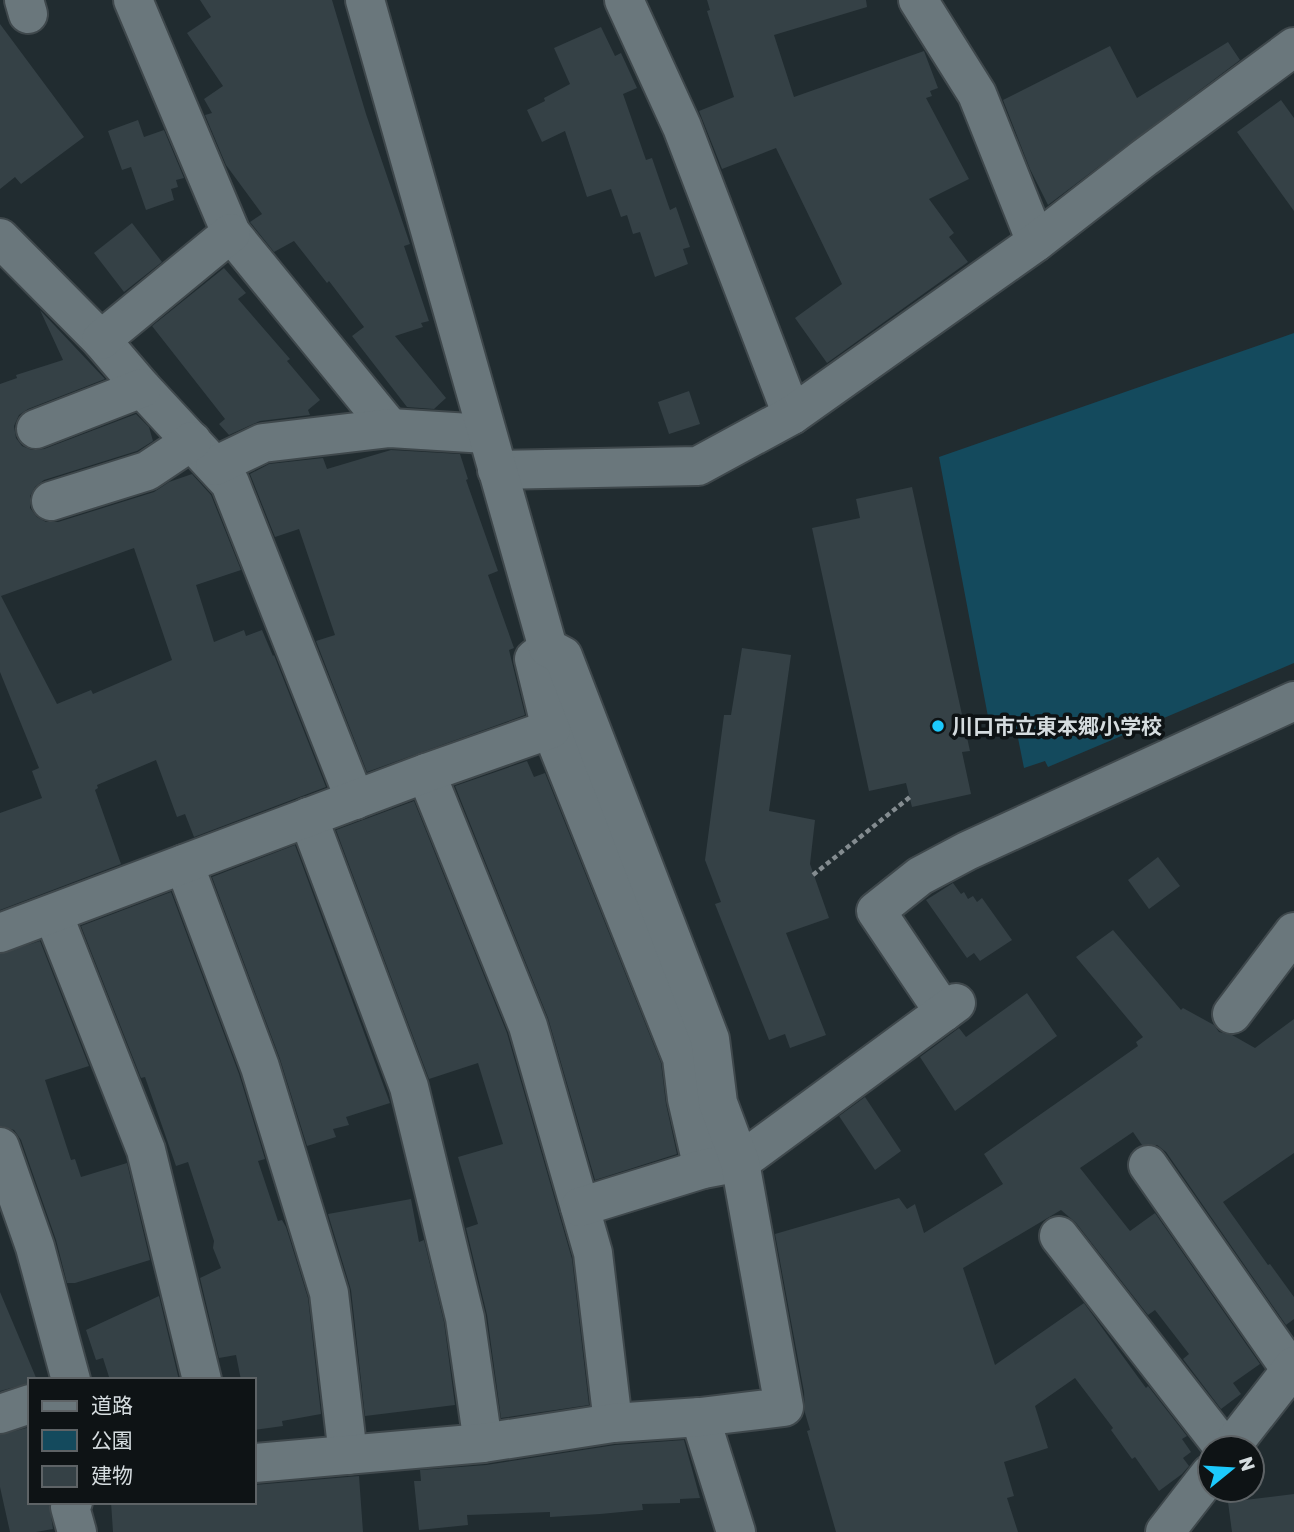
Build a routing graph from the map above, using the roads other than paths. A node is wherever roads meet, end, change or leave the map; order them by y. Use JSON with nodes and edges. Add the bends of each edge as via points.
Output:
{"nodes":[{"id":1,"x":133,"y":0,"type":"edge"},
{"id":2,"x":365,"y":0,"type":"edge"},
{"id":3,"x":624,"y":0,"type":"edge"},
{"id":4,"x":918,"y":0,"type":"edge"},
{"id":5,"x":1294,"y":47,"type":"edge"},
{"id":6,"x":231,"y":233,"type":"junction"},
{"id":7,"x":0,"y":238,"type":"edge"},
{"id":8,"x":1036,"y":242,"type":"junction"},
{"id":9,"x":100,"y":340,"type":"junction"},
{"id":10,"x":142,"y":388,"type":"junction"},
{"id":11,"x":792,"y":415,"type":"junction"},
{"id":12,"x":390,"y":428,"type":"junction"},
{"id":13,"x":36,"y":429,"type":"dead end"},
{"id":14,"x":491,"y":452,"type":"junction"},
{"id":15,"x":204,"y":454,"type":"junction"},
{"id":16,"x":51,"y":500,"type":"dead end"},
{"id":17,"x":548,"y":648,"type":"junction"},
{"id":18,"x":1294,"y":701,"type":"edge"},
{"id":19,"x":551,"y":729,"type":"junction"},
{"id":20,"x":426,"y":773,"type":"junction"},
{"id":21,"x":355,"y":800,"type":"junction"},
{"id":22,"x":308,"y":817,"type":"junction"},
{"id":23,"x":184,"y":864,"type":"junction"},
{"id":24,"x":52,"y":914,"type":"junction"},
{"id":25,"x":1294,"y":932,"type":"edge"},
{"id":26,"x":0,"y":933,"type":"edge"},
{"id":27,"x":1232,"y":1014,"type":"dead end"},
{"id":28,"x":0,"y":1147,"type":"edge"},
{"id":29,"x":740,"y":1162,"type":"junction"},
{"id":30,"x":1148,"y":1165,"type":"dead end"},
{"id":31,"x":703,"y":1169,"type":"junction"},
{"id":32,"x":580,"y":1207,"type":"junction"},
{"id":33,"x":1059,"y":1236,"type":"dead end"},
{"id":34,"x":1292,"y":1368,"type":"edge"},
{"id":35,"x":70,"y":1378,"type":"edge"},
{"id":36,"x":202,"y":1378,"type":"edge"},
{"id":37,"x":28,"y":1405,"type":"edge"},
{"id":38,"x":0,"y":1413,"type":"edge"},
{"id":39,"x":700,"y":1417,"type":"junction"},
{"id":40,"x":613,"y":1423,"type":"junction"},
{"id":41,"x":1213,"y":1434,"type":"edge"},
{"id":42,"x":1241,"y":1434,"type":"edge"},
{"id":43,"x":483,"y":1444,"type":"junction"},
{"id":44,"x":348,"y":1455,"type":"junction"},
{"id":45,"x":256,"y":1463,"type":"edge"},
{"id":46,"x":1196,"y":1492,"type":"edge"},
{"id":47,"x":72,"y":1504,"type":"edge"},
{"id":48,"x":78,"y":1532,"type":"edge"},
{"id":49,"x":736,"y":1532,"type":"edge"},
{"id":50,"x":1165,"y":1532,"type":"edge"}],
"edges":[{"from":1,"to":6,"type":"street"},
{"from":2,"to":14,"type":"street"},
{"from":3,"to":11,"type":"street","via":[[682,127]]},
{"from":4,"to":8,"type":"street","via":[[978,94]]},
{"from":5,"to":8,"type":"street"},
{"from":6,"to":9,"type":"street"},
{"from":6,"to":12,"type":"street"},
{"from":7,"to":9,"type":"street"},
{"from":8,"to":11,"type":"street"},
{"from":9,"to":10,"type":"street"},
{"from":10,"to":13,"type":"street"},
{"from":10,"to":15,"type":"street"},
{"from":11,"to":14,"type":"street","via":[[698,466]]},
{"from":12,"to":14,"type":"street"},
{"from":12,"to":15,"type":"street"},
{"from":14,"to":17,"type":"street"},
{"from":15,"to":16,"type":"street"},
{"from":15,"to":21,"type":"street","via":[[230,483]]},
{"from":17,"to":19,"type":"street","via":[[534,659]]},
{"from":17,"to":29,"type":"street","via":[[563,656],[710,1039],[718,1103]]},
{"from":18,"to":29,"type":"street","via":[[967,851],[920,876],[876,911],[950,1007]]},
{"from":19,"to":20,"type":"street"},
{"from":19,"to":31,"type":"street","via":[[682,1058]]},
{"from":20,"to":21,"type":"street"},
{"from":20,"to":32,"type":"street","via":[[528,1026]]},
{"from":21,"to":22,"type":"street"},
{"from":22,"to":23,"type":"street"},
{"from":22,"to":43,"type":"street","via":[[409,1087],[465,1318]]},
{"from":23,"to":24,"type":"street"},
{"from":23,"to":44,"type":"street","via":[[260,1068],[329,1293]]},
{"from":24,"to":26,"type":"street"},
{"from":24,"to":36,"type":"street","via":[[146,1150]]},
{"from":25,"to":27,"type":"street"},
{"from":28,"to":35,"type":"street","via":[[35,1247]]},
{"from":29,"to":31,"type":"street"},
{"from":29,"to":39,"type":"street","via":[[784,1407]]},
{"from":30,"to":34,"type":"street"},
{"from":31,"to":32,"type":"street"},
{"from":32,"to":40,"type":"street","via":[[593,1253]]},
{"from":33,"to":41,"type":"street"},
{"from":34,"to":42,"type":"street"},
{"from":37,"to":38,"type":"street"},
{"from":39,"to":40,"type":"street"},
{"from":39,"to":49,"type":"street"},
{"from":40,"to":43,"type":"street"},
{"from":43,"to":44,"type":"street"},
{"from":44,"to":45,"type":"street"},
{"from":46,"to":50,"type":"street"},
{"from":47,"to":48,"type":"street"}]}
